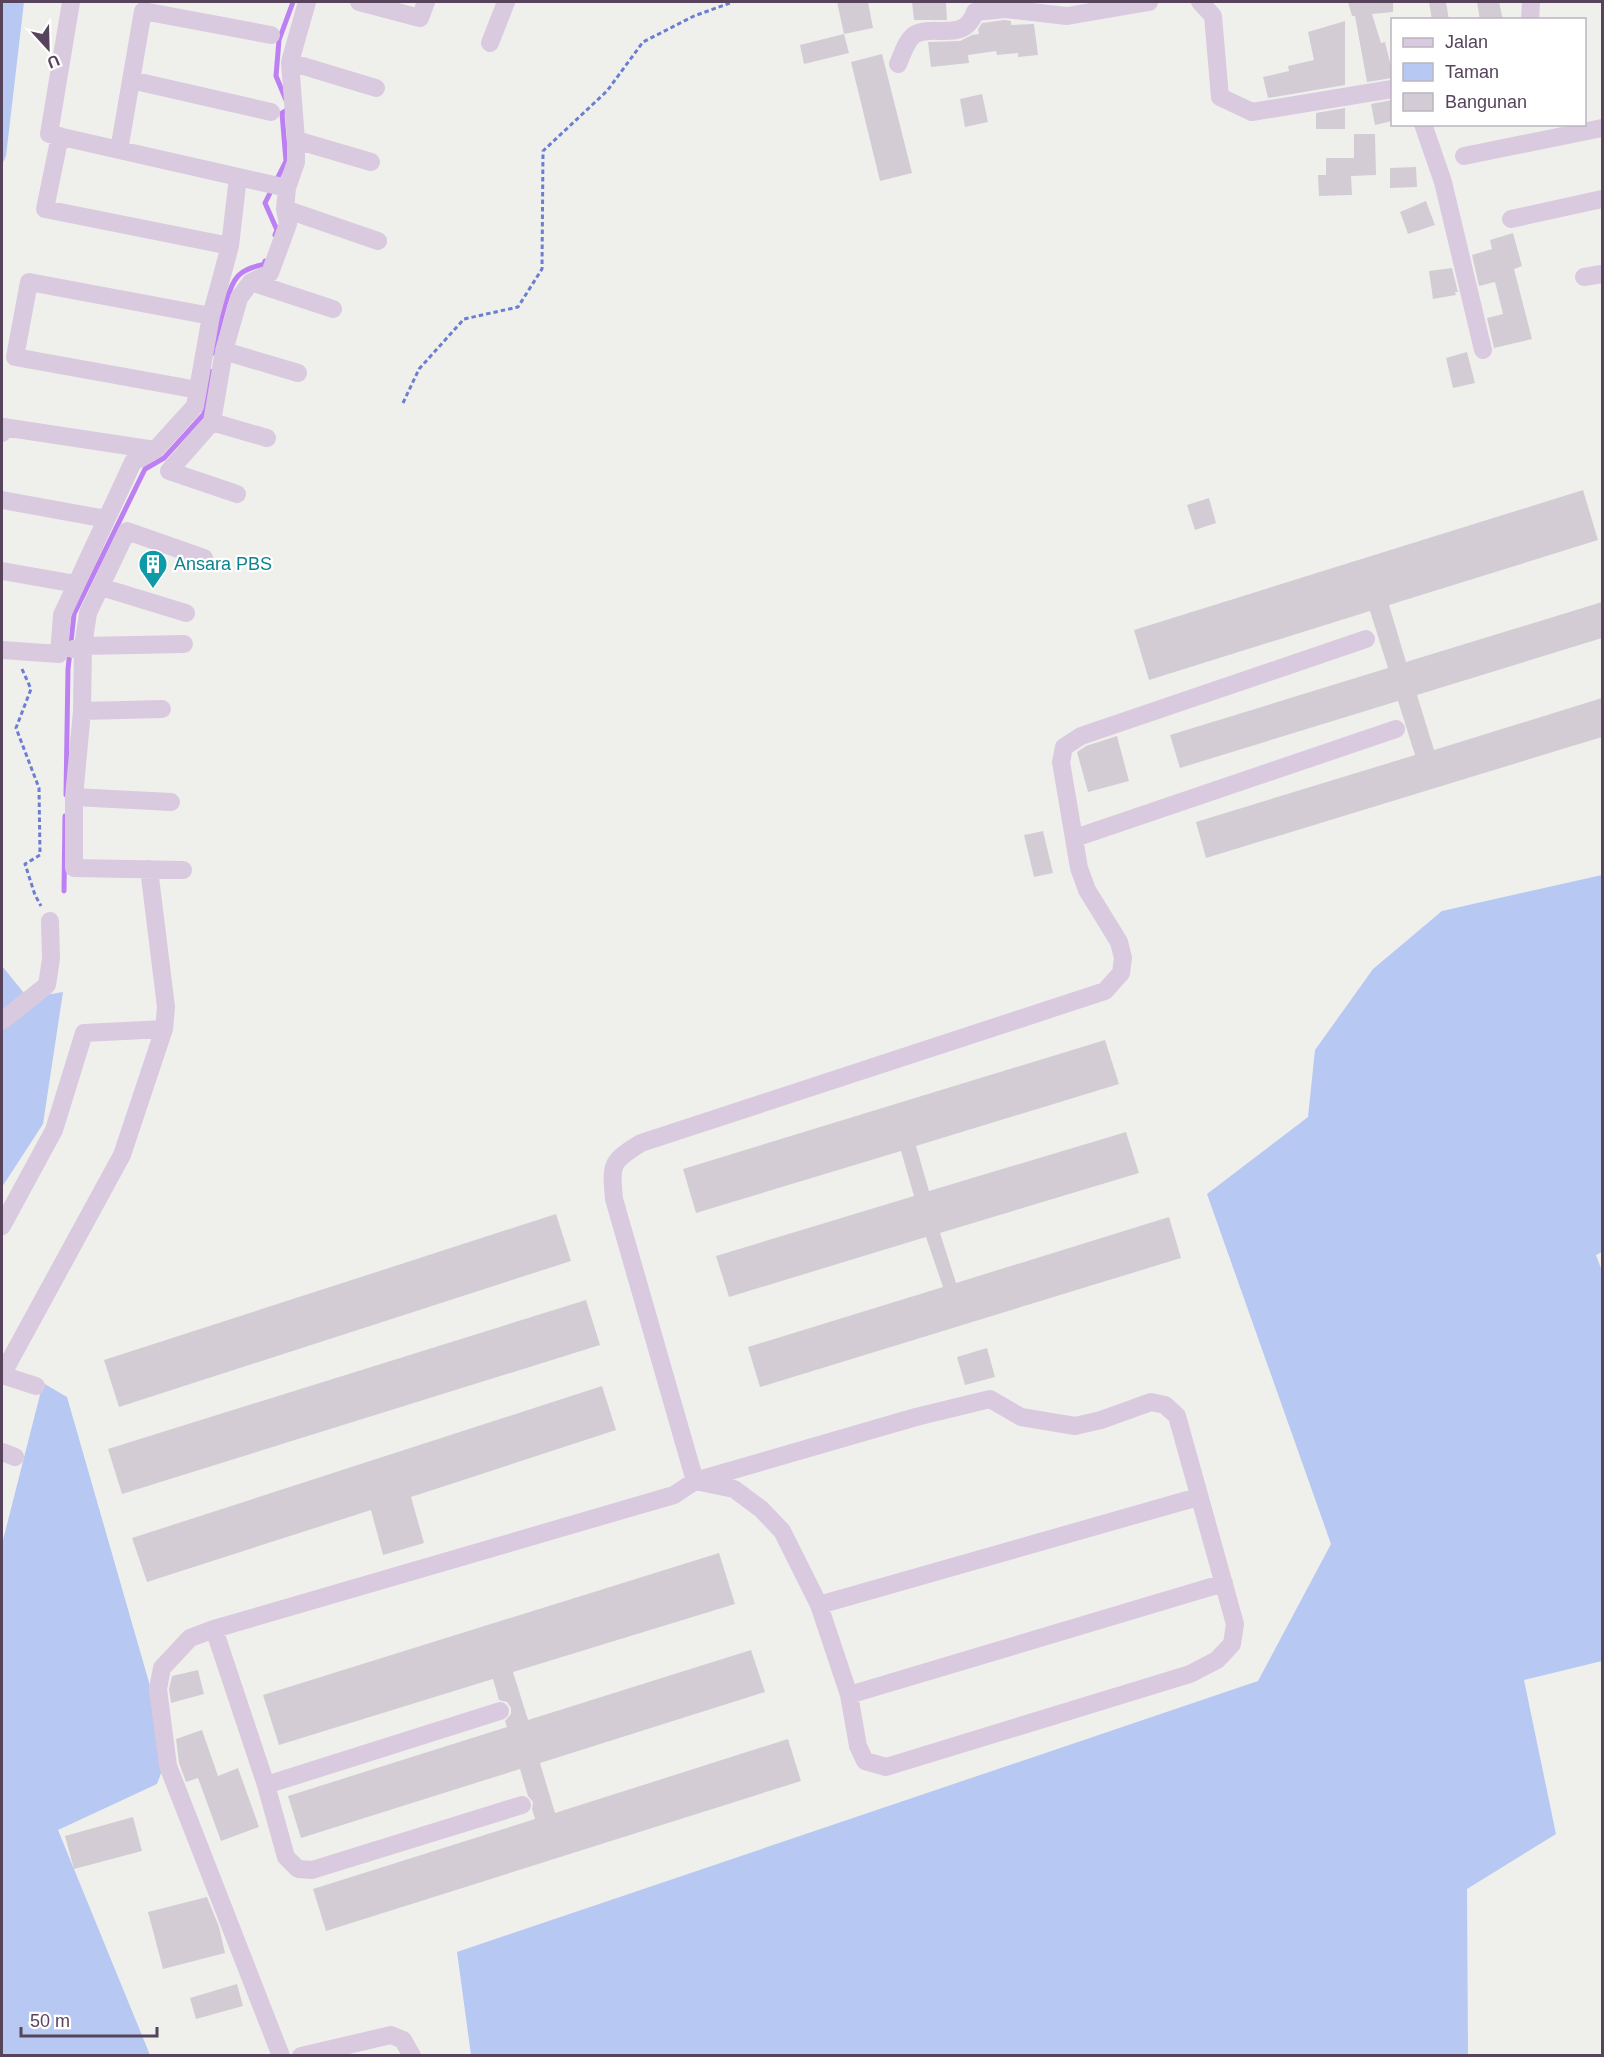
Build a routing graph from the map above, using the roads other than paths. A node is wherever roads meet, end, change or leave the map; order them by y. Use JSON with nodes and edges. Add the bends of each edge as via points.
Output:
{"nodes":[{"id":1,"x":70,"y":2,"type":"edge"},
{"id":2,"x":307,"y":2,"type":"edge"},
{"id":3,"x":426,"y":2,"type":"edge"},
{"id":4,"x":506,"y":2,"type":"edge"},
{"id":5,"x":1149,"y":2,"type":"edge"},
{"id":6,"x":1200,"y":2,"type":"edge"},
{"id":7,"x":1531,"y":2,"type":"edge"},
{"id":8,"x":369,"y":3,"type":"edge"},
{"id":9,"x":974,"y":7,"type":"edge"},
{"id":10,"x":1530,"y":18,"type":"edge"},
{"id":11,"x":271,"y":35,"type":"dead end"},
{"id":12,"x":489,"y":43,"type":"dead end"},
{"id":13,"x":290,"y":62,"type":"junction"},
{"id":14,"x":898,"y":64,"type":"dead end"},
{"id":15,"x":131,"y":80,"type":"junction"},
{"id":16,"x":376,"y":88,"type":"dead end"},
{"id":17,"x":1391,"y":89,"type":"edge"},
{"id":18,"x":271,"y":112,"type":"dead end"},
{"id":19,"x":1424,"y":126,"type":"edge"},
{"id":20,"x":1602,"y":128,"type":"edge"},
{"id":21,"x":60,"y":136,"type":"junction"},
{"id":22,"x":296,"y":140,"type":"junction"},
{"id":23,"x":119,"y":150,"type":"junction"},
{"id":24,"x":1464,"y":156,"type":"dead end"},
{"id":25,"x":371,"y":162,"type":"dead end"},
{"id":26,"x":238,"y":177,"type":"junction"},
{"id":27,"x":287,"y":188,"type":"junction"},
{"id":28,"x":1602,"y":198,"type":"edge"},
{"id":29,"x":285,"y":209,"type":"junction"},
{"id":30,"x":1511,"y":219,"type":"dead end"},
{"id":31,"x":378,"y":241,"type":"dead end"},
{"id":32,"x":230,"y":246,"type":"junction"},
{"id":33,"x":251,"y":282,"type":"junction"},
{"id":34,"x":333,"y":309,"type":"dead end"},
{"id":35,"x":211,"y":316,"type":"junction"},
{"id":36,"x":1483,"y":350,"type":"dead end"},
{"id":37,"x":224,"y":351,"type":"junction"},
{"id":38,"x":298,"y":373,"type":"dead end"},
{"id":39,"x":198,"y":390,"type":"junction"},
{"id":40,"x":212,"y":422,"type":"junction"},
{"id":41,"x":2,"y":433,"type":"edge"},
{"id":42,"x":267,"y":438,"type":"dead end"},
{"id":43,"x":155,"y":450,"type":"junction"},
{"id":44,"x":237,"y":494,"type":"dead end"},
{"id":45,"x":2,"y":500,"type":"edge"},
{"id":46,"x":106,"y":519,"type":"junction"},
{"id":47,"x":204,"y":558,"type":"dead end"},
{"id":48,"x":2,"y":571,"type":"edge"},
{"id":49,"x":76,"y":584,"type":"junction"},
{"id":50,"x":100,"y":586,"type":"junction"},
{"id":51,"x":186,"y":614,"type":"dead end"},
{"id":52,"x":1366,"y":639,"type":"dead end"},
{"id":53,"x":184,"y":644,"type":"dead end"},
{"id":54,"x":83,"y":646,"type":"junction"},
{"id":55,"x":4,"y":650,"type":"edge"},
{"id":56,"x":58,"y":654,"type":"junction"},
{"id":57,"x":162,"y":709,"type":"dead end"},
{"id":58,"x":82,"y":711,"type":"junction"},
{"id":59,"x":1396,"y":729,"type":"dead end"},
{"id":60,"x":74,"y":797,"type":"junction"},
{"id":61,"x":171,"y":802,"type":"dead end"},
{"id":62,"x":1075,"y":837,"type":"junction"},
{"id":63,"x":148,"y":869,"type":"junction"},
{"id":64,"x":183,"y":870,"type":"dead end"},
{"id":65,"x":50,"y":921,"type":"road end"},
{"id":66,"x":2,"y":1021,"type":"edge"},
{"id":67,"x":164,"y":1029,"type":"junction"},
{"id":68,"x":2,"y":1226,"type":"edge"},
{"id":69,"x":2,"y":1375,"type":"edge"},
{"id":70,"x":36,"y":1386,"type":"dead end"},
{"id":71,"x":695,"y":1481,"type":"junction"},
{"id":72,"x":1198,"y":1497,"type":"junction"},
{"id":73,"x":1224,"y":1583,"type":"junction"},
{"id":74,"x":819,"y":1605,"type":"junction"},
{"id":75,"x":214,"y":1629,"type":"junction"},
{"id":76,"x":849,"y":1695,"type":"junction"},
{"id":77,"x":500,"y":1711,"type":"dead end"},
{"id":78,"x":266,"y":1785,"type":"junction"},
{"id":79,"x":522,"y":1805,"type":"dead end"},
{"id":80,"x":281,"y":2055,"type":"edge"},
{"id":81,"x":302,"y":2055,"type":"edge"},
{"id":82,"x":412,"y":2055,"type":"edge"}],
"edges":[{"from":1,"to":21,"type":"street","via":[[49,134]]},
{"from":2,"to":13,"type":"street"},
{"from":3,"to":8,"type":"street","via":[[420,18]]},
{"from":4,"to":12,"type":"street"},
{"from":5,"to":9,"type":"street","via":[[1067,15]]},
{"from":6,"to":17,"type":"street","via":[[1213,16],[1220,97],[1252,112]]},
{"from":7,"to":10,"type":"street"},
{"from":9,"to":14,"type":"street","via":[[972,22],[963,28],[916,34]]},
{"from":11,"to":15,"type":"street","via":[[143,11]]},
{"from":13,"to":16,"type":"street"},
{"from":13,"to":22,"type":"street"},
{"from":15,"to":18,"type":"street"},
{"from":15,"to":23,"type":"street"},
{"from":19,"to":36,"type":"street","via":[[1443,182]]},
{"from":20,"to":24,"type":"street"},
{"from":21,"to":23,"type":"street"},
{"from":21,"to":32,"type":"street","via":[[45,209]]},
{"from":22,"to":25,"type":"street"},
{"from":22,"to":27,"type":"street","via":[[296,162]]},
{"from":23,"to":26,"type":"street"},
{"from":26,"to":27,"type":"street"},
{"from":26,"to":32,"type":"street"},
{"from":27,"to":29,"type":"street"},
{"from":28,"to":30,"type":"street"},
{"from":29,"to":31,"type":"street"},
{"from":29,"to":33,"type":"street","via":[[288,224],[270,273]]},
{"from":32,"to":35,"type":"street"},
{"from":33,"to":34,"type":"street"},
{"from":33,"to":37,"type":"street","via":[[239,298]]},
{"from":35,"to":39,"type":"street"},
{"from":35,"to":39,"type":"street","via":[[29,282],[15,357]]},
{"from":37,"to":38,"type":"street"},
{"from":37,"to":40,"type":"street"},
{"from":39,"to":43,"type":"street","via":[[195,406]]},
{"from":40,"to":42,"type":"street"},
{"from":40,"to":44,"type":"street","via":[[170,471]]},
{"from":41,"to":43,"type":"street","via":[[3,427]]},
{"from":43,"to":46,"type":"street","via":[[133,462]]},
{"from":45,"to":46,"type":"street"},
{"from":46,"to":49,"type":"street"},
{"from":47,"to":50,"type":"street","via":[[127,531]]},
{"from":48,"to":49,"type":"street"},
{"from":49,"to":56,"type":"street","via":[[62,615]]},
{"from":50,"to":51,"type":"street"},
{"from":50,"to":54,"type":"street","via":[[88,614]]},
{"from":52,"to":62,"type":"street","via":[[1081,736],[1064,747],[1061,762]]},
{"from":53,"to":54,"type":"street"},
{"from":54,"to":56,"type":"street"},
{"from":54,"to":58,"type":"street"},
{"from":55,"to":56,"type":"street"},
{"from":57,"to":58,"type":"street"},
{"from":58,"to":60,"type":"street"},
{"from":59,"to":62,"type":"street"},
{"from":60,"to":61,"type":"street"},
{"from":60,"to":63,"type":"street","via":[[74,868]]},
{"from":62,"to":71,"type":"street","via":[[1087,890],[1119,942],[1124,958],[1121,973],[1105,992],[640,1143],[622,1155],[611,1170],[614,1199]]},
{"from":63,"to":64,"type":"street"},
{"from":63,"to":67,"type":"street","via":[[166,1007]]},
{"from":65,"to":66,"type":"street","via":[[47,985]]},
{"from":67,"to":68,"type":"street","via":[[84,1033],[54,1130]]},
{"from":67,"to":69,"type":"street","via":[[122,1155]]},
{"from":69,"to":70,"type":"street"},
{"from":71,"to":72,"type":"street","via":[[990,1399],[1021,1416],[1075,1426],[1151,1402],[1165,1405],[1177,1416]]},
{"from":71,"to":74,"type":"street","via":[[734,1489],[761,1509],[782,1531]]},
{"from":71,"to":75,"type":"street","via":[[674,1495]]},
{"from":72,"to":73,"type":"street"},
{"from":72,"to":74,"type":"street"},
{"from":73,"to":76,"type":"street"},
{"from":73,"to":76,"type":"street","via":[[1235,1624],[1232,1644],[1217,1660],[1190,1674],[886,1767],[865,1761],[858,1746]]},
{"from":74,"to":76,"type":"street"},
{"from":75,"to":78,"type":"street"},
{"from":75,"to":80,"type":"street","via":[[190,1638],[162,1668],[158,1689],[168,1766]]},
{"from":77,"to":78,"type":"street"},
{"from":78,"to":79,"type":"street","via":[[286,1857],[298,1869],[312,1870]]},
{"from":81,"to":82,"type":"street","via":[[391,2036],[403,2040]]}]}
